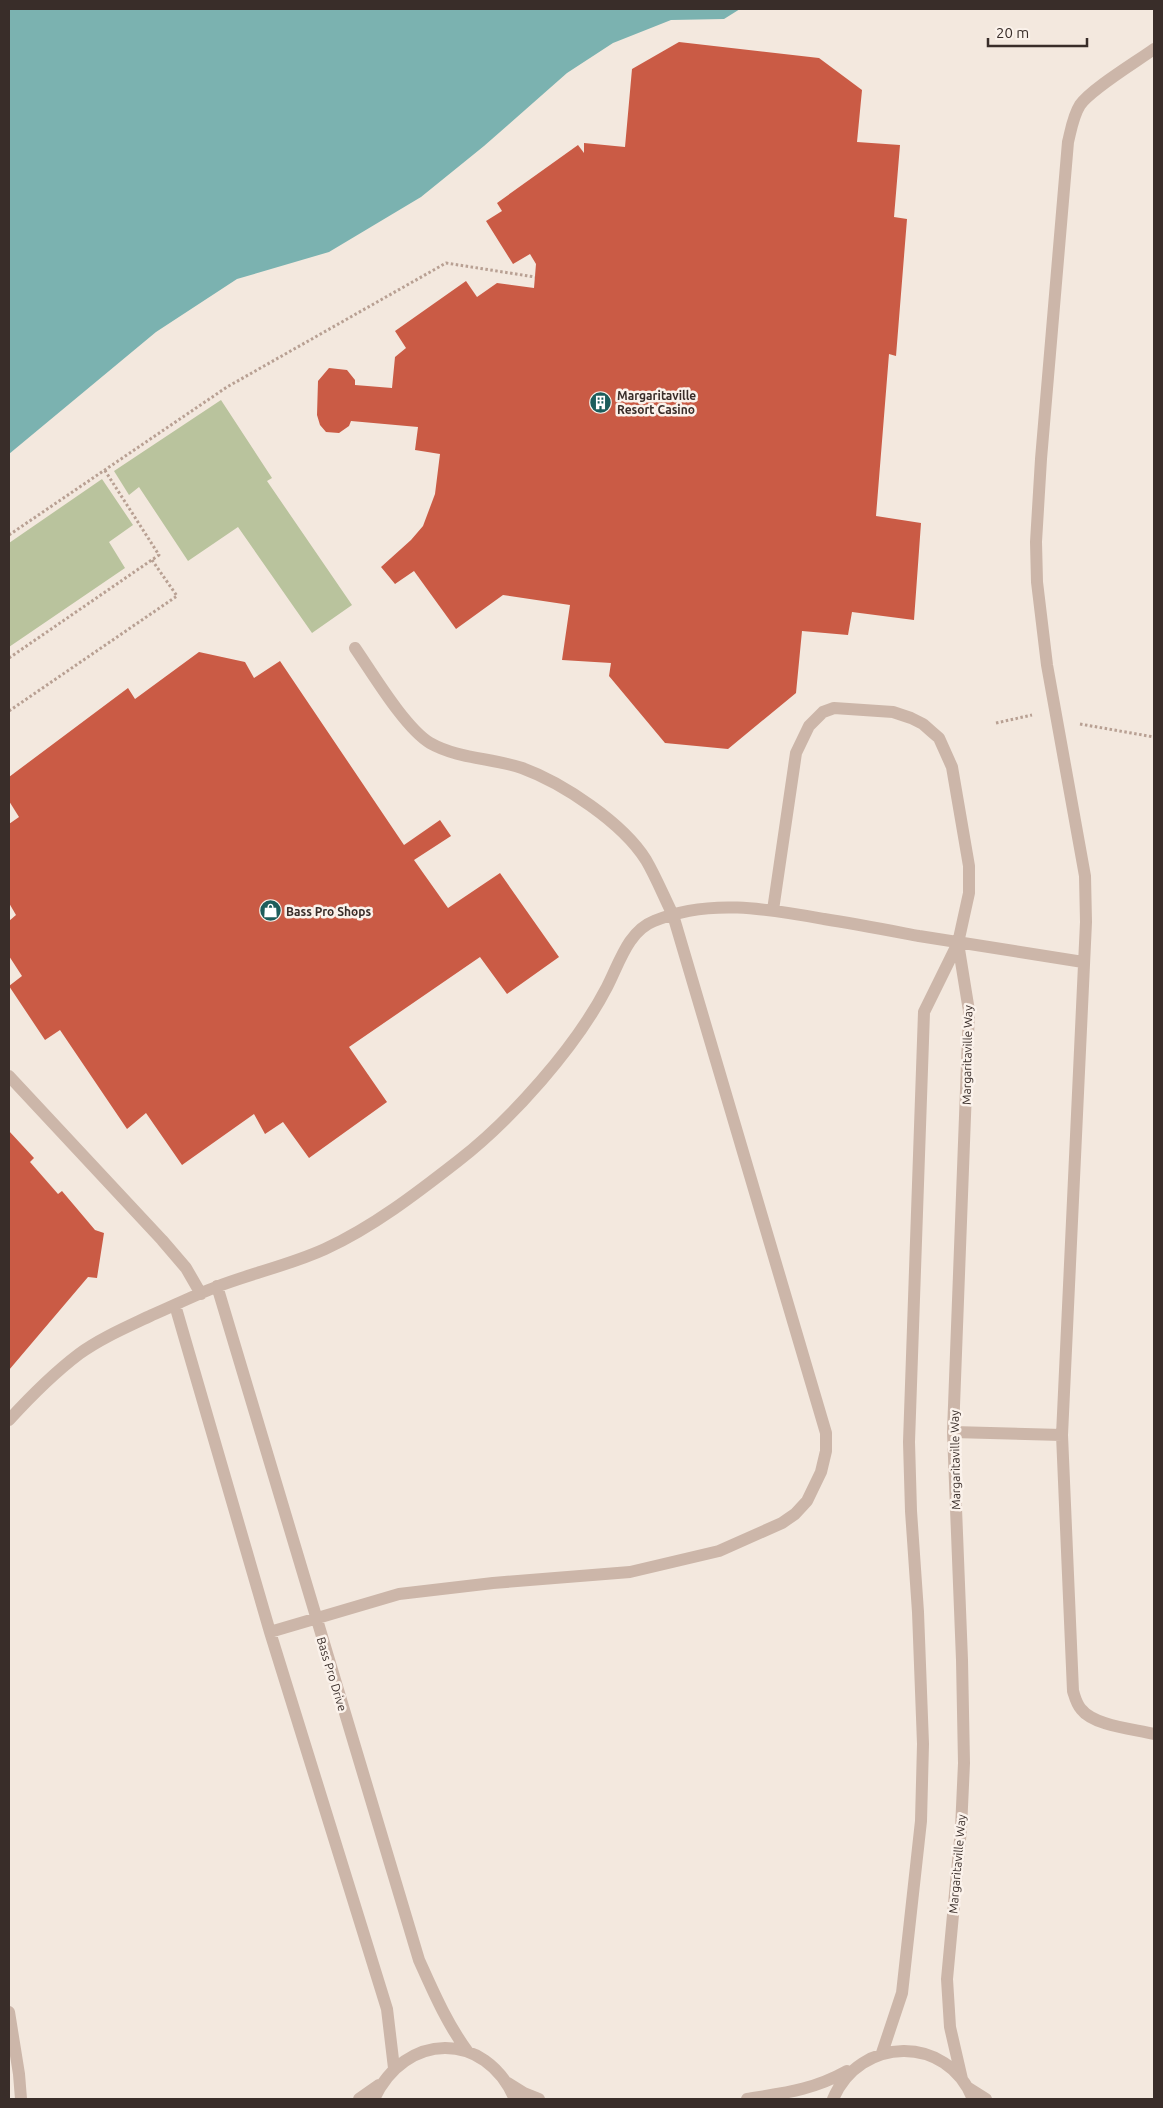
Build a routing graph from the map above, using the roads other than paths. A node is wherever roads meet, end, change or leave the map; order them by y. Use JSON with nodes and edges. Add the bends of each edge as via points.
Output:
{"nodes":[{"id":1,"x":1154,"y":49,"type":"edge"},
{"id":2,"x":355,"y":648,"type":"dead end"},
{"id":3,"x":774,"y":910,"type":"junction"},
{"id":4,"x":673,"y":915,"type":"junction"},
{"id":5,"x":958,"y":943,"type":"junction"},
{"id":6,"x":1083,"y":962,"type":"junction"},
{"id":7,"x":9,"y":1076,"type":"edge"},
{"id":8,"x":217,"y":1286,"type":"junction"},
{"id":9,"x":200,"y":1294,"type":"junction"},
{"id":10,"x":175,"y":1305,"type":"junction"},
{"id":11,"x":9,"y":1420,"type":"edge"},
{"id":12,"x":953,"y":1432,"type":"junction"},
{"id":13,"x":1062,"y":1436,"type":"junction"},
{"id":14,"x":315,"y":1619,"type":"junction"},
{"id":15,"x":270,"y":1632,"type":"junction"},
{"id":16,"x":1154,"y":1734,"type":"edge"},
{"id":17,"x":9,"y":2012,"type":"edge"},
{"id":18,"x":468,"y":2052,"type":"junction"},
{"id":19,"x":882,"y":2053,"type":"junction"},
{"id":20,"x":856,"y":2066,"type":"junction"},
{"id":21,"x":394,"y":2068,"type":"junction"},
{"id":22,"x":506,"y":2082,"type":"junction"},
{"id":23,"x":965,"y":2083,"type":"junction"},
{"id":24,"x":381,"y":2084,"type":"junction"},
{"id":25,"x":21,"y":2099,"type":"edge"},
{"id":26,"x":359,"y":2099,"type":"edge"},
{"id":27,"x":374,"y":2099,"type":"edge"},
{"id":28,"x":515,"y":2099,"type":"edge"},
{"id":29,"x":538,"y":2099,"type":"edge"},
{"id":30,"x":747,"y":2099,"type":"edge"},
{"id":31,"x":833,"y":2099,"type":"edge"},
{"id":32,"x":973,"y":2099,"type":"edge"},
{"id":33,"x":986,"y":2099,"type":"edge"}],
"edges":[{"from":1,"to":6,"type":"street","via":[[1080,104],[1071,128],[1040,459],[1037,582],[1047,665],[1085,876]]},
{"from":2,"to":4,"type":"street","via":[[415,732],[431,743],[450,752],[523,768],[597,810],[625,834],[646,860]]},
{"from":3,"to":4,"type":"street","via":[[731,907]]},
{"from":3,"to":5,"type":"street"},
{"from":3,"to":5,"type":"street","via":[[796,753],[809,726],[823,712],[834,708],[893,712],[917,721],[939,738],[952,767],[969,866],[969,893]]},
{"from":4,"to":8,"type":"street","via":[[640,928],[630,940],[602,997],[556,1063],[461,1158],[412,1197],[354,1234],[289,1263]]},
{"from":4,"to":14,"type":"street","via":[[826,1433],[826,1451],[814,1490],[796,1514],[782,1523],[719,1551],[675,1563],[630,1572],[399,1594]]},
{"from":5,"to":6,"type":"street"},
{"from":5,"to":12,"type":"street","name":"Margaritaville Way","via":[[969,1011]]},
{"from":5,"to":19,"type":"street","via":[[924,1012],[909,1442],[923,1744],[921,1821],[902,1993]]},
{"from":6,"to":13,"type":"street"},
{"from":7,"to":9,"type":"street","via":[[162,1240],[186,1268]]},
{"from":8,"to":9,"type":"street"},
{"from":8,"to":14,"type":"street","name":"Bass Pro Drive"},
{"from":9,"to":10,"type":"street"},
{"from":10,"to":11,"type":"street","via":[[79,1354]]},
{"from":10,"to":15,"type":"street"},
{"from":12,"to":13,"type":"street"},
{"from":12,"to":23,"type":"street","name":"Margaritaville Way","via":[[964,1764],[947,1978],[950,2027]]},
{"from":13,"to":16,"type":"street","via":[[1070,1637],[1076,1702],[1093,1718]]},
{"from":14,"to":15,"type":"street"},
{"from":14,"to":18,"type":"street","name":"Bass Pro Drive","via":[[419,1960],[457,2038]]},
{"from":15,"to":21,"type":"street","via":[[387,2009]]},
{"from":17,"to":25,"type":"street"},
{"from":18,"to":21,"type":"street","via":[[428,2050]]},
{"from":18,"to":22,"type":"street","via":[[494,2067]]},
{"from":19,"to":20,"type":"street"},
{"from":19,"to":23,"type":"street","via":[[921,2053],[940,2060]]},
{"from":20,"to":30,"type":"street","via":[[812,2087]]},
{"from":20,"to":31,"type":"street"},
{"from":21,"to":24,"type":"street"},
{"from":22,"to":28,"type":"street"},
{"from":22,"to":29,"type":"street"},
{"from":23,"to":32,"type":"street","name":"Margaritaville Way"},
{"from":23,"to":33,"type":"street"},
{"from":24,"to":26,"type":"street"},
{"from":24,"to":27,"type":"street"}]}
